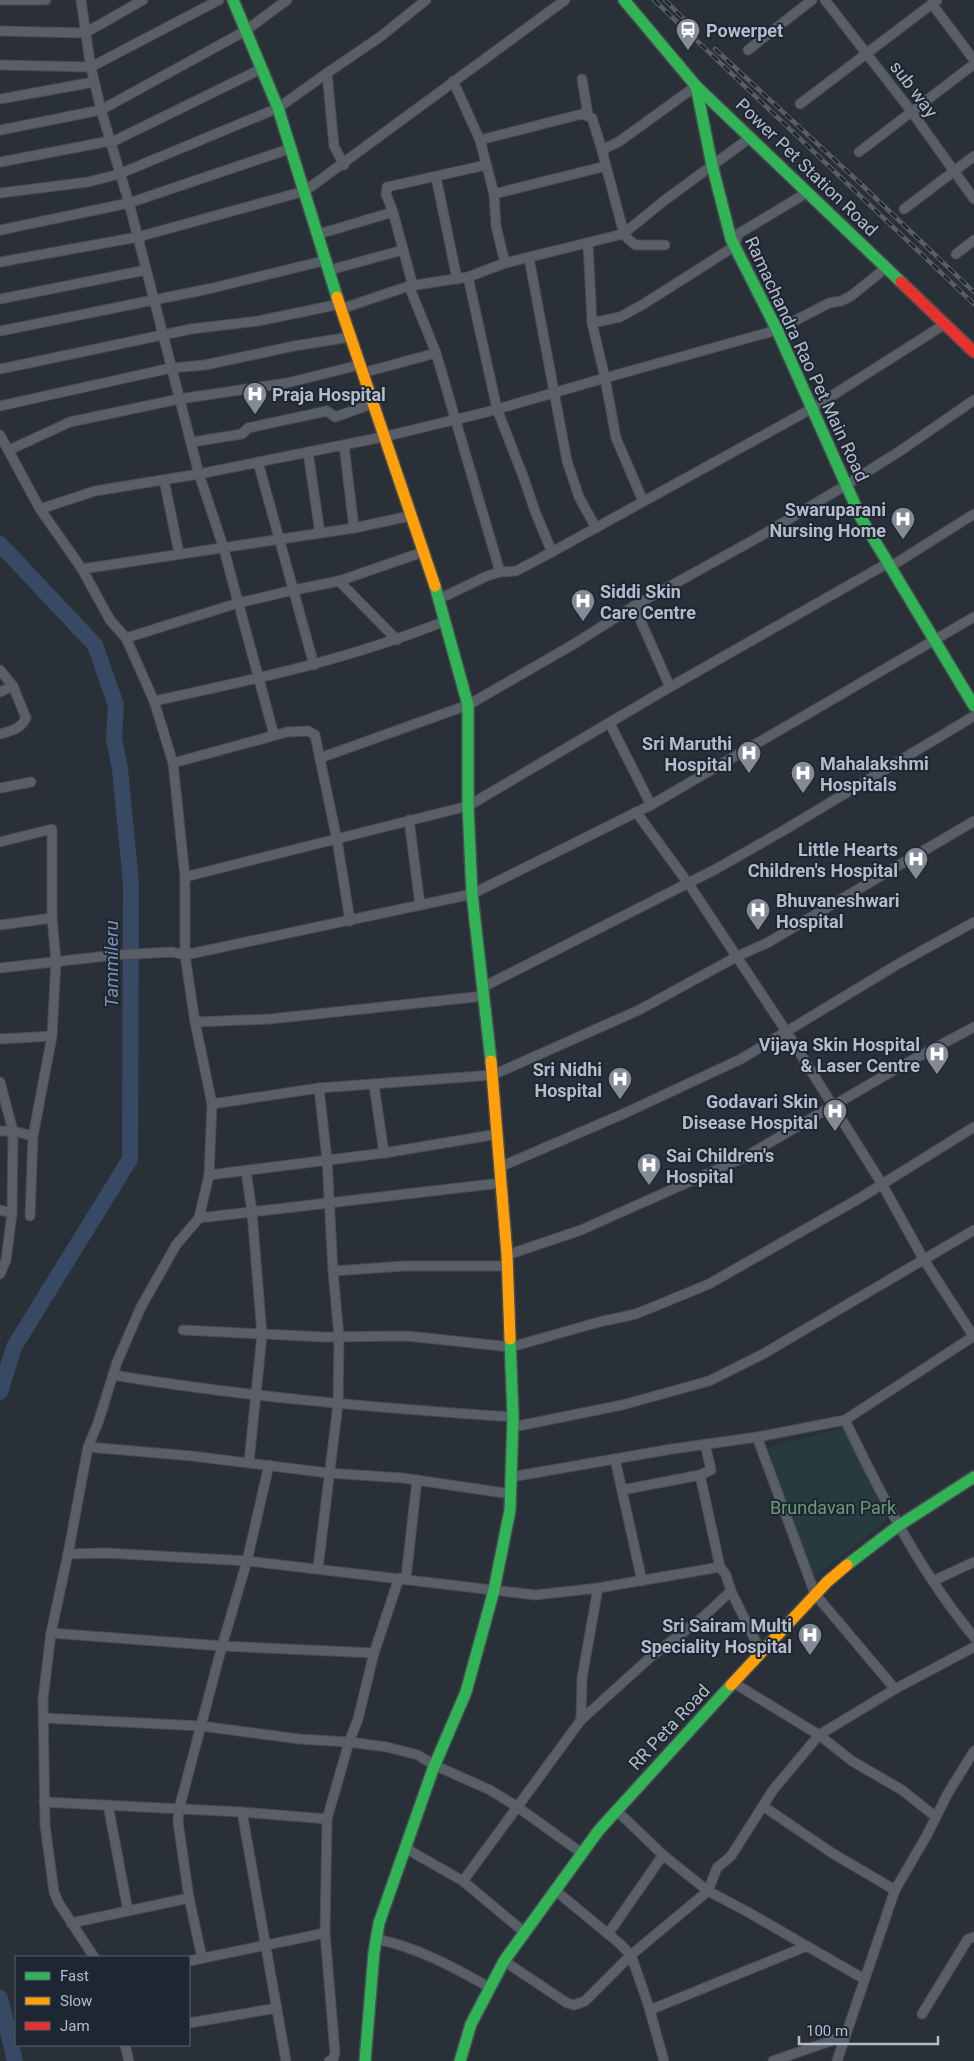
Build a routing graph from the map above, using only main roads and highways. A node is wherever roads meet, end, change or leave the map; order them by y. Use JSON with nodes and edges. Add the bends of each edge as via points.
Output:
{"nodes":[{"id":1,"x":233,"y":0,"type":"edge"},
{"id":2,"x":624,"y":0,"type":"edge"},
{"id":3,"x":696,"y":86,"type":"junction"},
{"id":4,"x":974,"y":352,"type":"edge"},
{"id":5,"x":974,"y":706,"type":"edge"},
{"id":6,"x":974,"y":1477,"type":"edge"},
{"id":7,"x":365,"y":2061,"type":"edge"},
{"id":8,"x":460,"y":2061,"type":"edge"}],
"edges":[{"from":1,"to":7,"type":"main road","via":[[292,148],[340,307],[439,599],[468,705],[472,894],[493,1075],[507,1260],[513,1422],[510,1510],[494,1590],[466,1692],[434,1765],[379,1923]]},
{"from":2,"to":3,"type":"main road","name":"Power Pet Station Road"},
{"from":3,"to":4,"type":"main road","name":"Power Pet Station Road"},
{"from":3,"to":5,"type":"main road","name":"Ramachandra Rao Pet Main Road","via":[[712,165],[735,246],[777,330],[861,518]]},
{"from":6,"to":8,"type":"main road","name":"RR Peta Road","via":[[850,1562],[815,1594],[616,1810],[504,1961],[472,2024]]}]}
